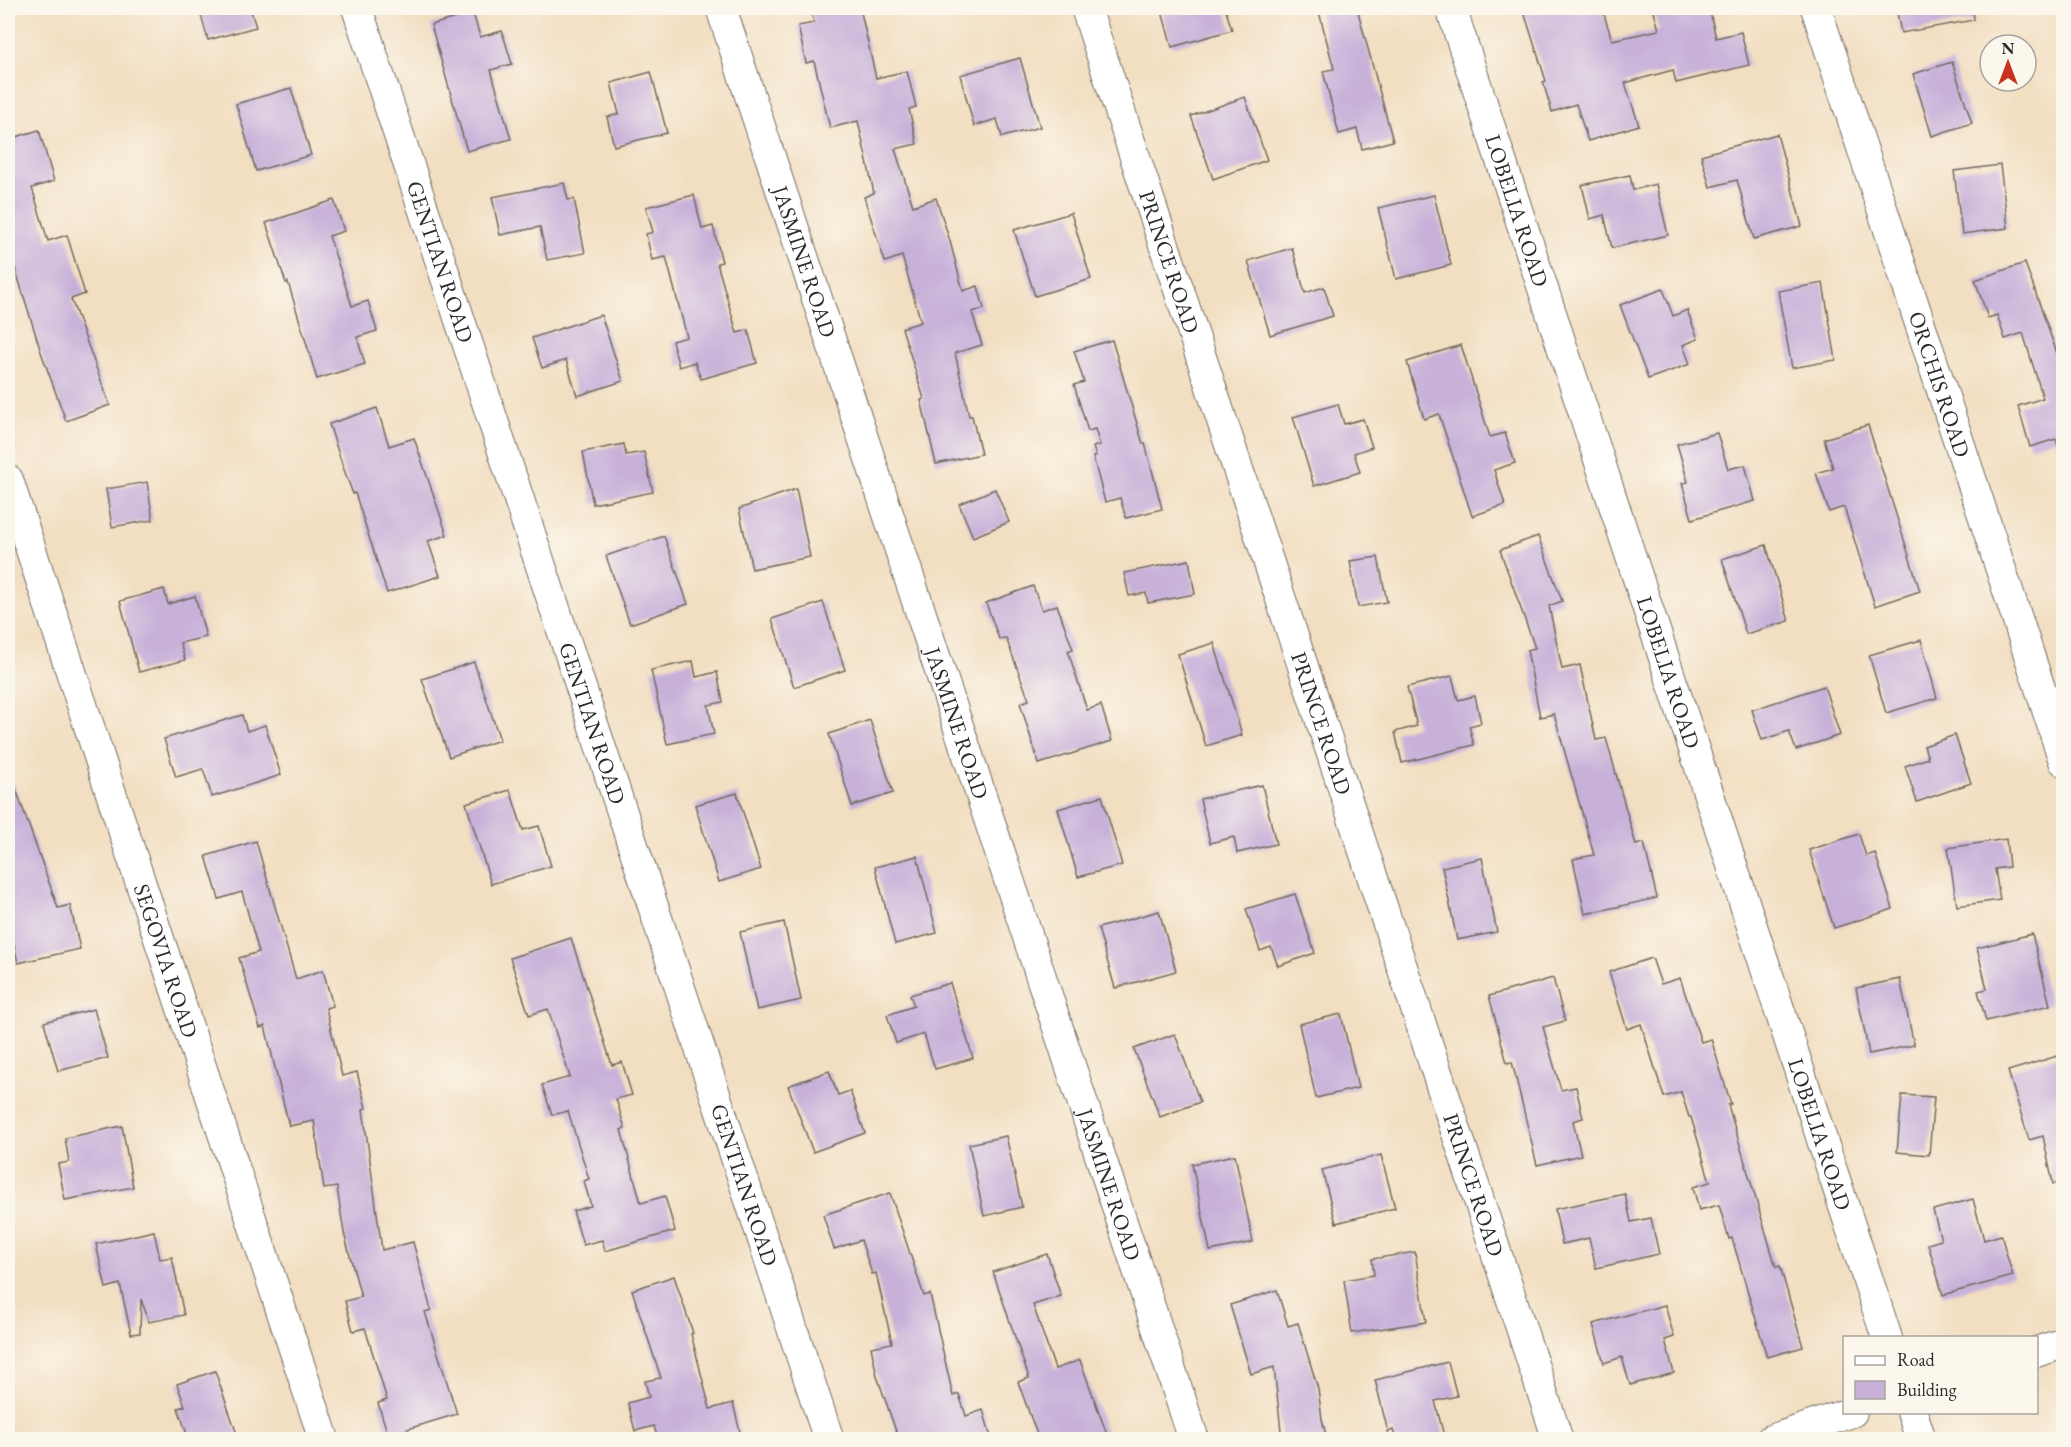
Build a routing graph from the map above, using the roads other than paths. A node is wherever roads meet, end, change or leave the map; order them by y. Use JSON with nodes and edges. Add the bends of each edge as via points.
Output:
{"nodes":[{"id":1,"x":357,"y":8,"type":"edge"},
{"id":2,"x":721,"y":8,"type":"edge"},
{"id":3,"x":1086,"y":8,"type":"edge"},
{"id":4,"x":1451,"y":8,"type":"edge"},
{"id":5,"x":1816,"y":8,"type":"edge"},
{"id":6,"x":8,"y":480,"type":"edge"},
{"id":7,"x":2064,"y":761,"type":"edge"},
{"id":8,"x":1886,"y":1336,"type":"edge"},
{"id":9,"x":2064,"y":1343,"type":"edge"},
{"id":10,"x":2038,"y":1352,"type":"edge"},
{"id":11,"x":1849,"y":1414,"type":"edge"},
{"id":12,"x":1912,"y":1414,"type":"edge"},
{"id":13,"x":324,"y":1440,"type":"edge"},
{"id":14,"x":830,"y":1440,"type":"edge"},
{"id":15,"x":1194,"y":1440,"type":"edge"},
{"id":16,"x":1558,"y":1440,"type":"edge"},
{"id":17,"x":1771,"y":1440,"type":"edge"},
{"id":18,"x":1921,"y":1440,"type":"edge"}],
"edges":[{"from":1,"to":14,"type":"street","name":"GENTIAN ROAD"},
{"from":2,"to":15,"type":"street","name":"JASMINE ROAD"},
{"from":3,"to":16,"type":"street","name":"PRINCE ROAD"},
{"from":4,"to":8,"type":"street","name":"LOBELIA ROAD"},
{"from":5,"to":7,"type":"street","name":"ORCHIS ROAD"},
{"from":6,"to":13,"type":"street","name":"SEGOVIA ROAD"},
{"from":9,"to":10,"type":"street"},
{"from":11,"to":17,"type":"street"},
{"from":12,"to":18,"type":"street"}]}
